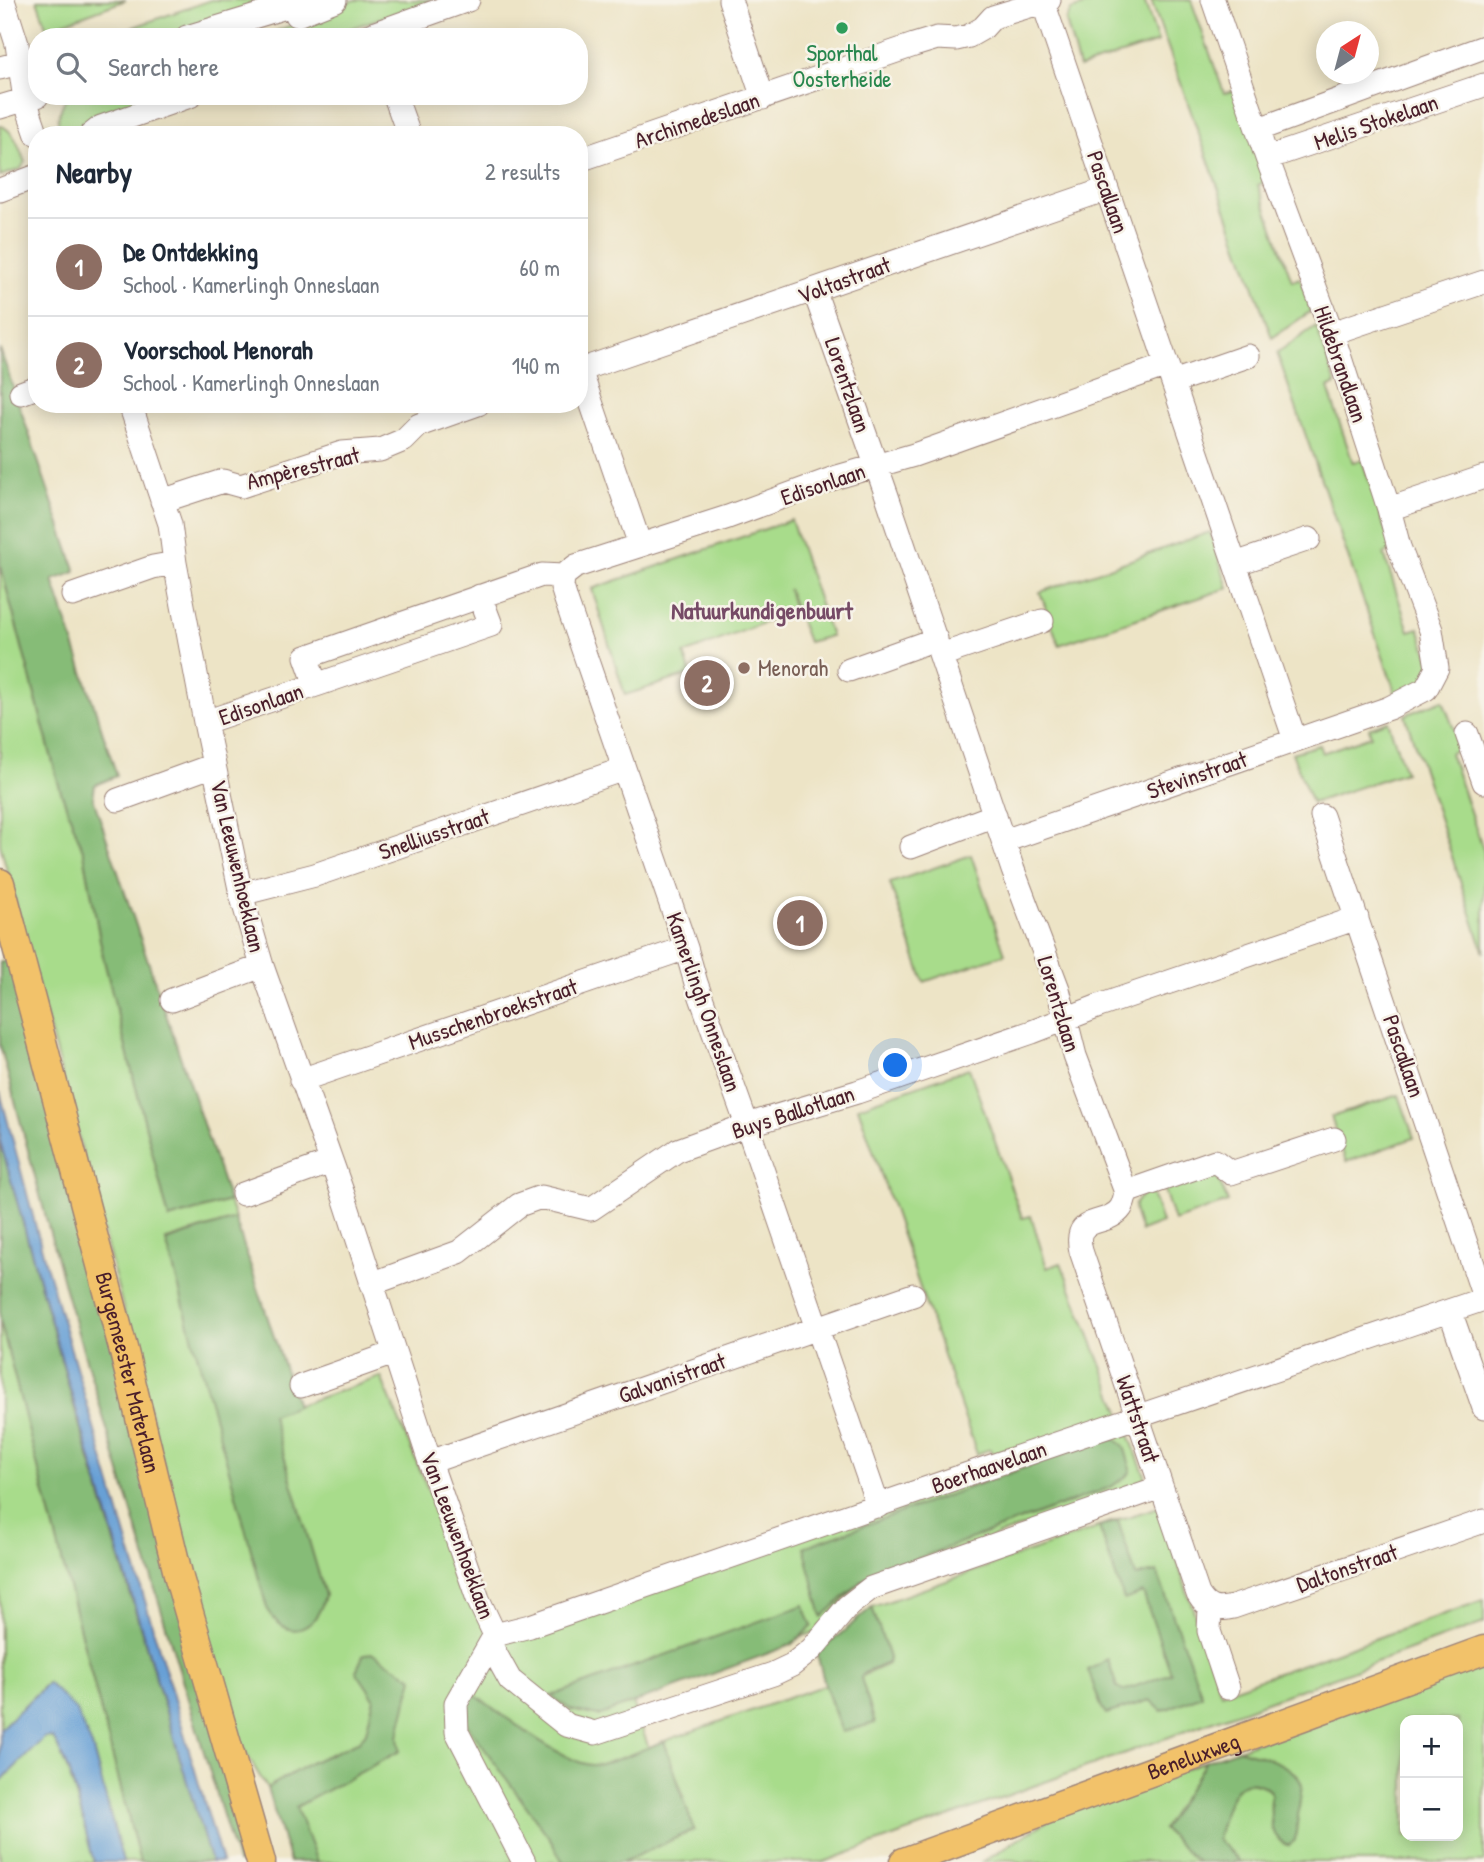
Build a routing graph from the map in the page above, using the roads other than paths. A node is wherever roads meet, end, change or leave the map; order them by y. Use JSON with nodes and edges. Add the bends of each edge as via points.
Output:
{"nodes":[{"id":1,"x":3,"y":0,"type":"edge"},
{"id":2,"x":309,"y":0,"type":"edge"},
{"id":3,"x":335,"y":0,"type":"edge"},
{"id":4,"x":468,"y":0,"type":"edge"},
{"id":5,"x":730,"y":0,"type":"edge"},
{"id":6,"x":1213,"y":0,"type":"edge"},
{"id":7,"x":1046,"y":1,"type":"edge"},
{"id":8,"x":988,"y":8,"type":"edge"},
{"id":9,"x":217,"y":28,"type":"edge"},
{"id":10,"x":266,"y":28,"type":"edge"},
{"id":11,"x":393,"y":28,"type":"edge"},
{"id":12,"x":1484,"y":47,"type":"edge"},
{"id":13,"x":19,"y":63,"type":"edge"},
{"id":14,"x":1484,"y":85,"type":"edge"},
{"id":15,"x":28,"y":89,"type":"edge"},
{"id":16,"x":763,"y":97,"type":"junction"},
{"id":17,"x":28,"y":99,"type":"edge"},
{"id":18,"x":32,"y":105,"type":"edge"},
{"id":19,"x":164,"y":105,"type":"edge"},
{"id":20,"x":399,"y":105,"type":"edge"},
{"id":21,"x":0,"y":107,"type":"edge"},
{"id":22,"x":36,"y":126,"type":"edge"},
{"id":23,"x":104,"y":126,"type":"edge"},
{"id":24,"x":406,"y":126,"type":"edge"},
{"id":25,"x":1259,"y":129,"type":"junction"},
{"id":26,"x":588,"y":157,"type":"edge"},
{"id":27,"x":1267,"y":158,"type":"junction"},
{"id":28,"x":28,"y":179,"type":"edge"},
{"id":29,"x":1107,"y":188,"type":"junction"},
{"id":30,"x":0,"y":190,"type":"edge"},
{"id":31,"x":1484,"y":282,"type":"edge"},
{"id":32,"x":814,"y":290,"type":"junction"},
{"id":33,"x":1332,"y":333,"type":"junction"},
{"id":34,"x":1248,"y":356,"type":"dead end"},
{"id":35,"x":588,"y":366,"type":"edge"},
{"id":36,"x":1170,"y":374,"type":"junction"},
{"id":37,"x":588,"y":392,"type":"edge"},
{"id":38,"x":133,"y":413,"type":"edge"},
{"id":39,"x":453,"y":413,"type":"edge"},
{"id":40,"x":876,"y":466,"type":"junction"},
{"id":41,"x":1484,"y":477,"type":"edge"},
{"id":42,"x":162,"y":501,"type":"junction"},
{"id":43,"x":1389,"y":509,"type":"junction"},
{"id":44,"x":1309,"y":539,"type":"dead end"},
{"id":45,"x":640,"y":545,"type":"junction"},
{"id":46,"x":175,"y":563,"type":"junction"},
{"id":47,"x":1235,"y":564,"type":"junction"},
{"id":48,"x":563,"y":576,"type":"junction"},
{"id":49,"x":73,"y":595,"type":"dead end"},
{"id":50,"x":480,"y":596,"type":"junction"},
{"id":51,"x":1042,"y":621,"type":"dead end"},
{"id":52,"x":938,"y":647,"type":"junction"},
{"id":53,"x":849,"y":670,"type":"dead end"},
{"id":54,"x":317,"y":685,"type":"junction"},
{"id":55,"x":1389,"y":708,"type":"joint"},
{"id":56,"x":205,"y":722,"type":"junction"},
{"id":57,"x":1467,"y":734,"type":"dead end"},
{"id":58,"x":1295,"y":740,"type":"junction"},
{"id":59,"x":214,"y":765,"type":"junction"},
{"id":60,"x":624,"y":769,"type":"junction"},
{"id":61,"x":1484,"y":782,"type":"edge"},
{"id":62,"x":118,"y":800,"type":"dead end"},
{"id":63,"x":995,"y":815,"type":"junction"},
{"id":64,"x":1322,"y":816,"type":"dead end"},
{"id":65,"x":1004,"y":841,"type":"junction"},
{"id":66,"x":911,"y":847,"type":"dead end"},
{"id":67,"x":0,"y":883,"type":"edge"},
{"id":68,"x":241,"y":894,"type":"junction"},
{"id":69,"x":1357,"y":918,"type":"junction"},
{"id":70,"x":686,"y":948,"type":"junction"},
{"id":71,"x":262,"y":966,"type":"junction"},
{"id":72,"x":172,"y":1000,"type":"dead end"},
{"id":73,"x":1065,"y":1019,"type":"junction"},
{"id":74,"x":301,"y":1080,"type":"junction"},
{"id":75,"x":747,"y":1125,"type":"junction"},
{"id":76,"x":1334,"y":1139,"type":"dead end"},
{"id":77,"x":331,"y":1162,"type":"junction"},
{"id":78,"x":1126,"y":1192,"type":"junction"},
{"id":79,"x":243,"y":1194,"type":"dead end"},
{"id":80,"x":371,"y":1283,"type":"junction"},
{"id":81,"x":914,"y":1295,"type":"dead end"},
{"id":82,"x":1484,"y":1298,"type":"edge"},
{"id":83,"x":1450,"y":1311,"type":"junction"},
{"id":84,"x":817,"y":1328,"type":"junction"},
{"id":85,"x":394,"y":1353,"type":"junction"},
{"id":86,"x":301,"y":1386,"type":"dead end"},
{"id":87,"x":1484,"y":1408,"type":"edge"},
{"id":88,"x":1138,"y":1418,"type":"junction"},
{"id":89,"x":430,"y":1462,"type":"junction"},
{"id":90,"x":1161,"y":1487,"type":"junction"},
{"id":91,"x":878,"y":1506,"type":"junction"},
{"id":92,"x":1484,"y":1521,"type":"edge"},
{"id":93,"x":1207,"y":1606,"type":"junction"},
{"id":94,"x":492,"y":1639,"type":"junction"},
{"id":95,"x":1484,"y":1650,"type":"edge"},
{"id":96,"x":1228,"y":1688,"type":"dead end"},
{"id":97,"x":261,"y":1862,"type":"edge"},
{"id":98,"x":524,"y":1862,"type":"edge"},
{"id":99,"x":904,"y":1862,"type":"edge"}],
"edges":[{"from":1,"to":13,"type":"street"},
{"from":2,"to":9,"type":"street"},
{"from":3,"to":10,"type":"street"},
{"from":4,"to":11,"type":"street"},
{"from":5,"to":16,"type":"street"},
{"from":6,"to":25,"type":"street","name":"Hildebrandlaan"},
{"from":7,"to":8,"type":"street","name":"Archimedeslaan"},
{"from":7,"to":29,"type":"street","name":"Pascallaan"},
{"from":8,"to":16,"type":"street","name":"Archimedeslaan","via":[[983,28],[969,36],[914,44]]},
{"from":12,"to":25,"type":"street","name":"Melis Stokelaan"},
{"from":13,"to":15,"type":"street"},
{"from":14,"to":27,"type":"street","name":"Melis Stokelaan"},
{"from":16,"to":26,"type":"street","name":"Archimedeslaan"},
{"from":17,"to":21,"type":"street"},
{"from":18,"to":22,"type":"street"},
{"from":19,"to":23,"type":"street"},
{"from":20,"to":24,"type":"street"},
{"from":25,"to":27,"type":"street","name":"Hildebrandlaan"},
{"from":27,"to":33,"type":"street","name":"Hildebrandlaan"},
{"from":28,"to":30,"type":"street"},
{"from":29,"to":32,"type":"street","name":"Voltastraat"},
{"from":29,"to":36,"type":"street","name":"Pascallaan"},
{"from":31,"to":33,"type":"street"},
{"from":32,"to":35,"type":"street","name":"Voltastraat"},
{"from":32,"to":40,"type":"street","name":"Lorentzlaan"},
{"from":33,"to":43,"type":"street","name":"Hildebrandlaan"},
{"from":34,"to":36,"type":"street"},
{"from":36,"to":40,"type":"street","name":"Edisonlaan"},
{"from":36,"to":47,"type":"street","name":"Pascallaan"},
{"from":37,"to":45,"type":"street"},
{"from":38,"to":42,"type":"street","name":"Van Leeuwenhoeklaan"},
{"from":39,"to":42,"type":"street","name":"Ampèrestraat","via":[[419,425],[404,440],[380,450],[342,453],[241,486],[223,481]]},
{"from":40,"to":45,"type":"street","name":"Edisonlaan"},
{"from":40,"to":52,"type":"street","name":"Lorentzlaan"},
{"from":41,"to":43,"type":"street"},
{"from":42,"to":46,"type":"street","name":"Van Leeuwenhoeklaan"},
{"from":43,"to":55,"type":"street","name":"Hildebrandlaan","via":[[1431,630],[1437,668],[1426,689]]},
{"from":44,"to":47,"type":"street"},
{"from":45,"to":48,"type":"street","name":"Edisonlaan","via":[[576,566]]},
{"from":46,"to":49,"type":"street","via":[[153,566]]},
{"from":46,"to":56,"type":"street","name":"Van Leeuwenhoeklaan"},
{"from":47,"to":58,"type":"street","name":"Pascallaan"},
{"from":48,"to":50,"type":"street","name":"Edisonlaan","via":[[542,575]]},
{"from":48,"to":60,"type":"street","name":"Kamerlingh Onneslaan","via":[[566,600]]},
{"from":50,"to":54,"type":"street","name":"Edisonlaan","via":[[306,657]]},
{"from":50,"to":54,"type":"street","name":"Edisonlaan","via":[[491,625]]},
{"from":51,"to":52,"type":"street"},
{"from":52,"to":53,"type":"street"},
{"from":52,"to":63,"type":"street","name":"Lorentzlaan"},
{"from":54,"to":56,"type":"street","name":"Edisonlaan"},
{"from":55,"to":58,"type":"street","name":"Stevinstraat"},
{"from":56,"to":59,"type":"street","name":"Van Leeuwenhoeklaan"},
{"from":57,"to":61,"type":"street"},
{"from":58,"to":65,"type":"street","name":"Stevinstraat"},
{"from":59,"to":62,"type":"street","name":"Van Leeuwenhoeklaan"},
{"from":59,"to":68,"type":"street","name":"Van Leeuwenhoeklaan"},
{"from":60,"to":68,"type":"street","name":"Snelliusstraat","via":[[315,875]]},
{"from":60,"to":70,"type":"street","name":"Kamerlingh Onneslaan"},
{"from":63,"to":65,"type":"street","name":"Lorentzlaan"},
{"from":63,"to":66,"type":"street"},
{"from":64,"to":69,"type":"street","name":"Pascallaan"},
{"from":65,"to":73,"type":"street","name":"Lorentzlaan"},
{"from":67,"to":97,"type":"main road","name":"Burgemeester Materlaan","via":[[179,1578]]},
{"from":68,"to":71,"type":"street","name":"Van Leeuwenhoeklaan"},
{"from":69,"to":73,"type":"street","name":"Buys Ballotlaan"},
{"from":69,"to":82,"type":"street","name":"Pascallaan"},
{"from":70,"to":74,"type":"street","name":"Musschenbroekstraat"},
{"from":70,"to":75,"type":"street","name":"Kamerlingh Onneslaan"},
{"from":71,"to":72,"type":"street","name":"Van Leeuwenhoeklaan"},
{"from":71,"to":74,"type":"street","name":"Van Leeuwenhoeklaan"},
{"from":73,"to":75,"type":"street","name":"Buys Ballotlaan"},
{"from":73,"to":78,"type":"street","name":"Lorentzlaan"},
{"from":74,"to":77,"type":"street","name":"Van Leeuwenhoeklaan"},
{"from":75,"to":80,"type":"street","name":"Buys Ballotlaan","via":[[678,1150],[591,1209],[541,1197],[519,1205],[459,1252]]},
{"from":75,"to":84,"type":"street","name":"Kamerlingh Onneslaan"},
{"from":76,"to":78,"type":"street","via":[[1231,1173],[1215,1161]]},
{"from":77,"to":79,"type":"street"},
{"from":77,"to":80,"type":"street","name":"Van Leeuwenhoeklaan"},
{"from":78,"to":88,"type":"street","name":"Wattstraat","via":[[1121,1208],[1089,1223],[1078,1240]]},
{"from":80,"to":85,"type":"street","name":"Van Leeuwenhoeklaan"},
{"from":81,"to":84,"type":"street","name":"Galvanistraat"},
{"from":82,"to":83,"type":"street","name":"Boerhaavelaan"},
{"from":83,"to":87,"type":"street"},
{"from":83,"to":88,"type":"street","name":"Boerhaavelaan"},
{"from":84,"to":89,"type":"street","name":"Galvanistraat"},
{"from":84,"to":91,"type":"street","name":"Kamerlingh Onneslaan"},
{"from":85,"to":86,"type":"street"},
{"from":85,"to":89,"type":"street","name":"Van Leeuwenhoeklaan"},
{"from":88,"to":90,"type":"street","name":"Wattstraat"},
{"from":88,"to":91,"type":"street","name":"Boerhaavelaan"},
{"from":89,"to":94,"type":"street","name":"Van Leeuwenhoeklaan"},
{"from":90,"to":93,"type":"street","name":"Wattstraat","via":[[1198,1594]]},
{"from":90,"to":94,"type":"street","via":[[871,1588],[848,1606],[812,1649],[773,1674],[595,1733],[566,1725],[510,1680]]},
{"from":91,"to":94,"type":"street","name":"Boerhaavelaan"},
{"from":92,"to":93,"type":"street","name":"Daltonstraat","via":[[1233,1607]]},
{"from":93,"to":96,"type":"street","via":[[1209,1631]]},
{"from":94,"to":98,"type":"street","name":"Van Leeuwenhoeklaan","via":[[456,1703],[457,1732]]},
{"from":95,"to":99,"type":"main road","name":"Beneluxweg"}]}
